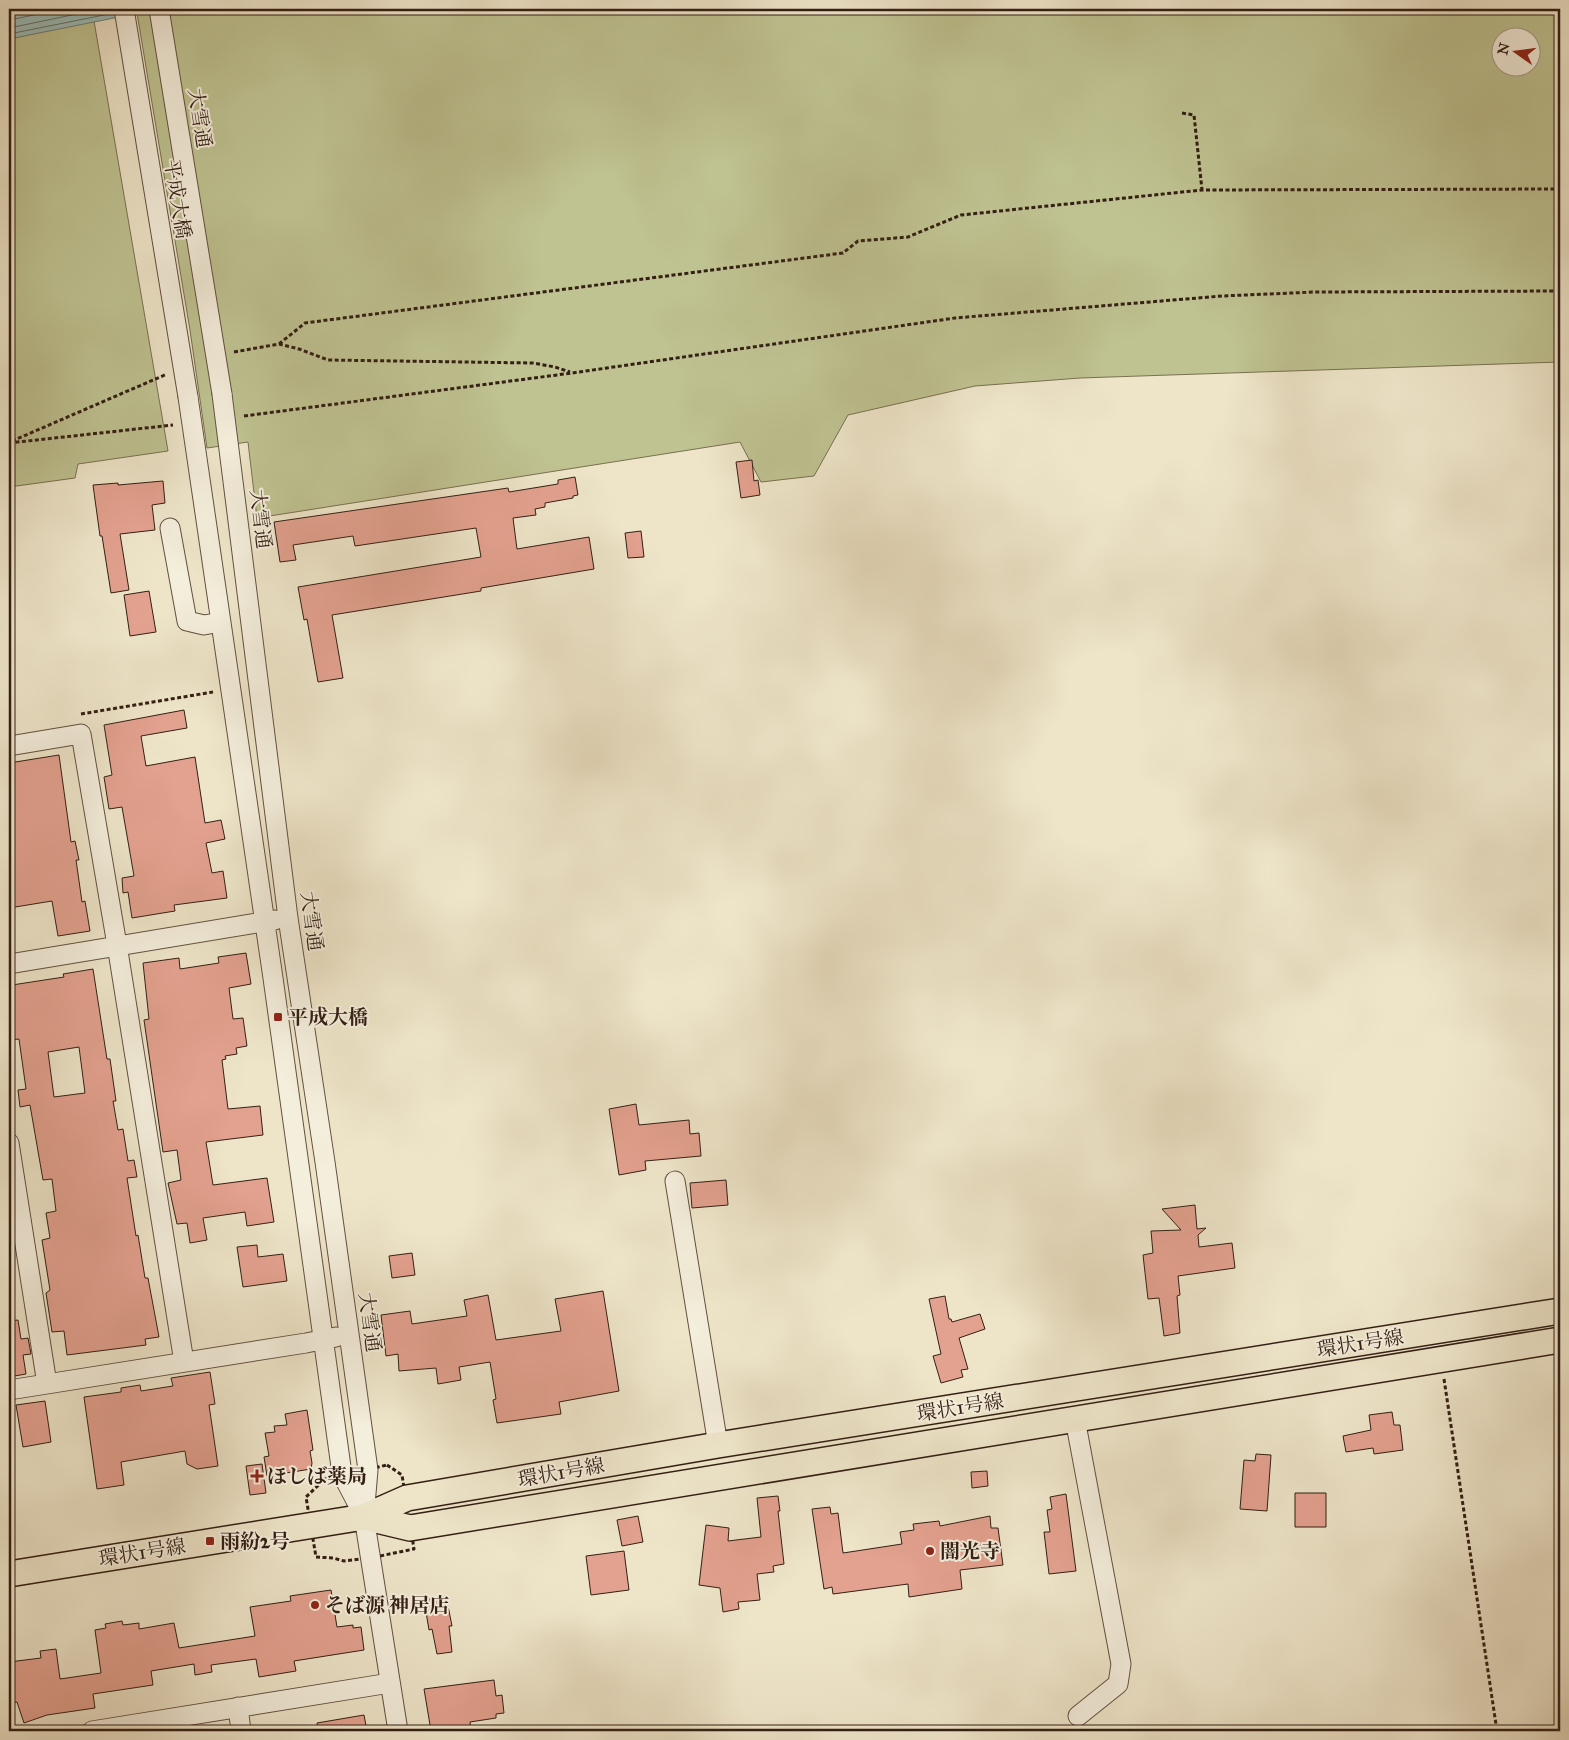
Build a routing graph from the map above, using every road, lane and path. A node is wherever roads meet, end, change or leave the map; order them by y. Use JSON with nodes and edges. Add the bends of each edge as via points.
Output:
{"nodes":[{"id":1,"x":124,"y":9,"type":"edge"},
{"id":2,"x":159,"y":9,"type":"edge"},
{"id":3,"x":1182,"y":113,"type":"dead end"},
{"id":4,"x":1560,"y":189,"type":"edge"},
{"id":5,"x":1202,"y":190,"type":"junction"},
{"id":6,"x":1560,"y":291,"type":"edge"},
{"id":7,"x":279,"y":344,"type":"junction"},
{"id":8,"x":226,"y":353,"type":"dead end"},
{"id":9,"x":172,"y":372,"type":"dead end"},
{"id":10,"x":572,"y":373,"type":"junction"},
{"id":11,"x":226,"y":418,"type":"junction"},
{"id":12,"x":191,"y":422,"type":"junction"},
{"id":13,"x":9,"y":442,"type":"edge"},
{"id":14,"x":170,"y":528,"type":"dead end"},
{"id":15,"x":221,"y":622,"type":"junction"},
{"id":16,"x":213,"y":692,"type":"dead end"},
{"id":17,"x":81,"y":734,"type":"junction"},
{"id":18,"x":9,"y":746,"type":"edge"},
{"id":19,"x":288,"y":918,"type":"junction"},
{"id":20,"x":263,"y":921,"type":"junction"},
{"id":21,"x":117,"y":945,"type":"junction"},
{"id":22,"x":9,"y":964,"type":"edge"},
{"id":23,"x":9,"y":1144,"type":"edge"},
{"id":24,"x":675,"y":1181,"type":"dead end"},
{"id":25,"x":1560,"y":1311,"type":"edge"},
{"id":26,"x":349,"y":1335,"type":"junction"},
{"id":27,"x":324,"y":1339,"type":"junction"},
{"id":28,"x":1560,"y":1340,"type":"edge"},
{"id":29,"x":1441,"y":1359,"type":"junction"},
{"id":30,"x":184,"y":1362,"type":"junction"},
{"id":31,"x":47,"y":1384,"type":"junction"},
{"id":32,"x":9,"y":1390,"type":"edge"},
{"id":33,"x":1075,"y":1419,"type":"junction"},
{"id":34,"x":718,"y":1445,"type":"junction"},
{"id":35,"x":387,"y":1465,"type":"dead end"},
{"id":36,"x":402,"y":1475,"type":"dead end"},
{"id":37,"x":326,"y":1479,"type":"dead end"},
{"id":38,"x":306,"y":1498,"type":"dead end"},
{"id":39,"x":364,"y":1517,"type":"junction"},
{"id":40,"x":316,"y":1558,"type":"dead end"},
{"id":41,"x":344,"y":1561,"type":"dead end"},
{"id":42,"x":9,"y":1574,"type":"edge"},
{"id":43,"x":390,"y":1683,"type":"junction"},
{"id":44,"x":238,"y":1707,"type":"junction"},
{"id":45,"x":1078,"y":1716,"type":"dead end"},
{"id":46,"x":92,"y":1731,"type":"edge"},
{"id":47,"x":241,"y":1731,"type":"edge"},
{"id":48,"x":398,"y":1731,"type":"edge"},
{"id":49,"x":1497,"y":1731,"type":"edge"}],
"edges":[{"from":1,"to":12,"type":"street","name":"平成大橋","bridge":true},
{"from":2,"to":11,"type":"street","name":"大雪通","bridge":true},
{"from":3,"to":5,"type":"path","via":[[1194,116]]},
{"from":4,"to":5,"type":"path"},
{"from":5,"to":7,"type":"path","via":[[960,216],[908,237],[858,241],[843,253],[305,323]]},
{"from":6,"to":10,"type":"path","via":[[1315,292],[1222,296],[955,318]]},
{"from":7,"to":8,"type":"path"},
{"from":7,"to":10,"type":"path","via":[[328,360],[533,363]]},
{"from":9,"to":13,"type":"path"},
{"from":10,"to":11,"type":"path"},
{"from":11,"to":19,"type":"street","name":"大雪通"},
{"from":12,"to":13,"type":"path"},
{"from":12,"to":15,"type":"street"},
{"from":14,"to":15,"type":"street","via":[[187,621],[204,625]]},
{"from":15,"to":20,"type":"street"},
{"from":16,"to":17,"type":"path","via":[[77,715]]},
{"from":17,"to":18,"type":"street"},
{"from":17,"to":21,"type":"street"},
{"from":19,"to":20,"type":"street"},
{"from":19,"to":26,"type":"street","name":"大雪通"},
{"from":20,"to":21,"type":"street"},
{"from":20,"to":27,"type":"street"},
{"from":21,"to":22,"type":"street"},
{"from":21,"to":30,"type":"street"},
{"from":23,"to":31,"type":"street"},
{"from":24,"to":34,"type":"street"},
{"from":25,"to":34,"type":"main road","name":"環状1号線"},
{"from":26,"to":27,"type":"street"},
{"from":26,"to":39,"type":"street","name":"大雪通","via":[[368,1470]]},
{"from":27,"to":30,"type":"street"},
{"from":27,"to":39,"type":"street","via":[[342,1474]]},
{"from":28,"to":29,"type":"main road","name":"環状1号線"},
{"from":29,"to":33,"type":"main road","name":"環状1号線"},
{"from":29,"to":49,"type":"path"},
{"from":30,"to":31,"type":"street"},
{"from":31,"to":32,"type":"street"},
{"from":33,"to":39,"type":"main road","name":"環状1号線","via":[[410,1528]]},
{"from":33,"to":45,"type":"street","via":[[1121,1664],[1118,1684]]},
{"from":34,"to":39,"type":"main road","name":"環状1号線","via":[[407,1498]]},
{"from":35,"to":36,"type":"path"},
{"from":37,"to":38,"type":"path"},
{"from":39,"to":42,"type":"main road","name":"環状1号線"},
{"from":39,"to":43,"type":"street"},
{"from":40,"to":41,"type":"path"},
{"from":43,"to":44,"type":"street"},
{"from":43,"to":48,"type":"street"},
{"from":44,"to":46,"type":"street"},
{"from":44,"to":47,"type":"street"}]}
